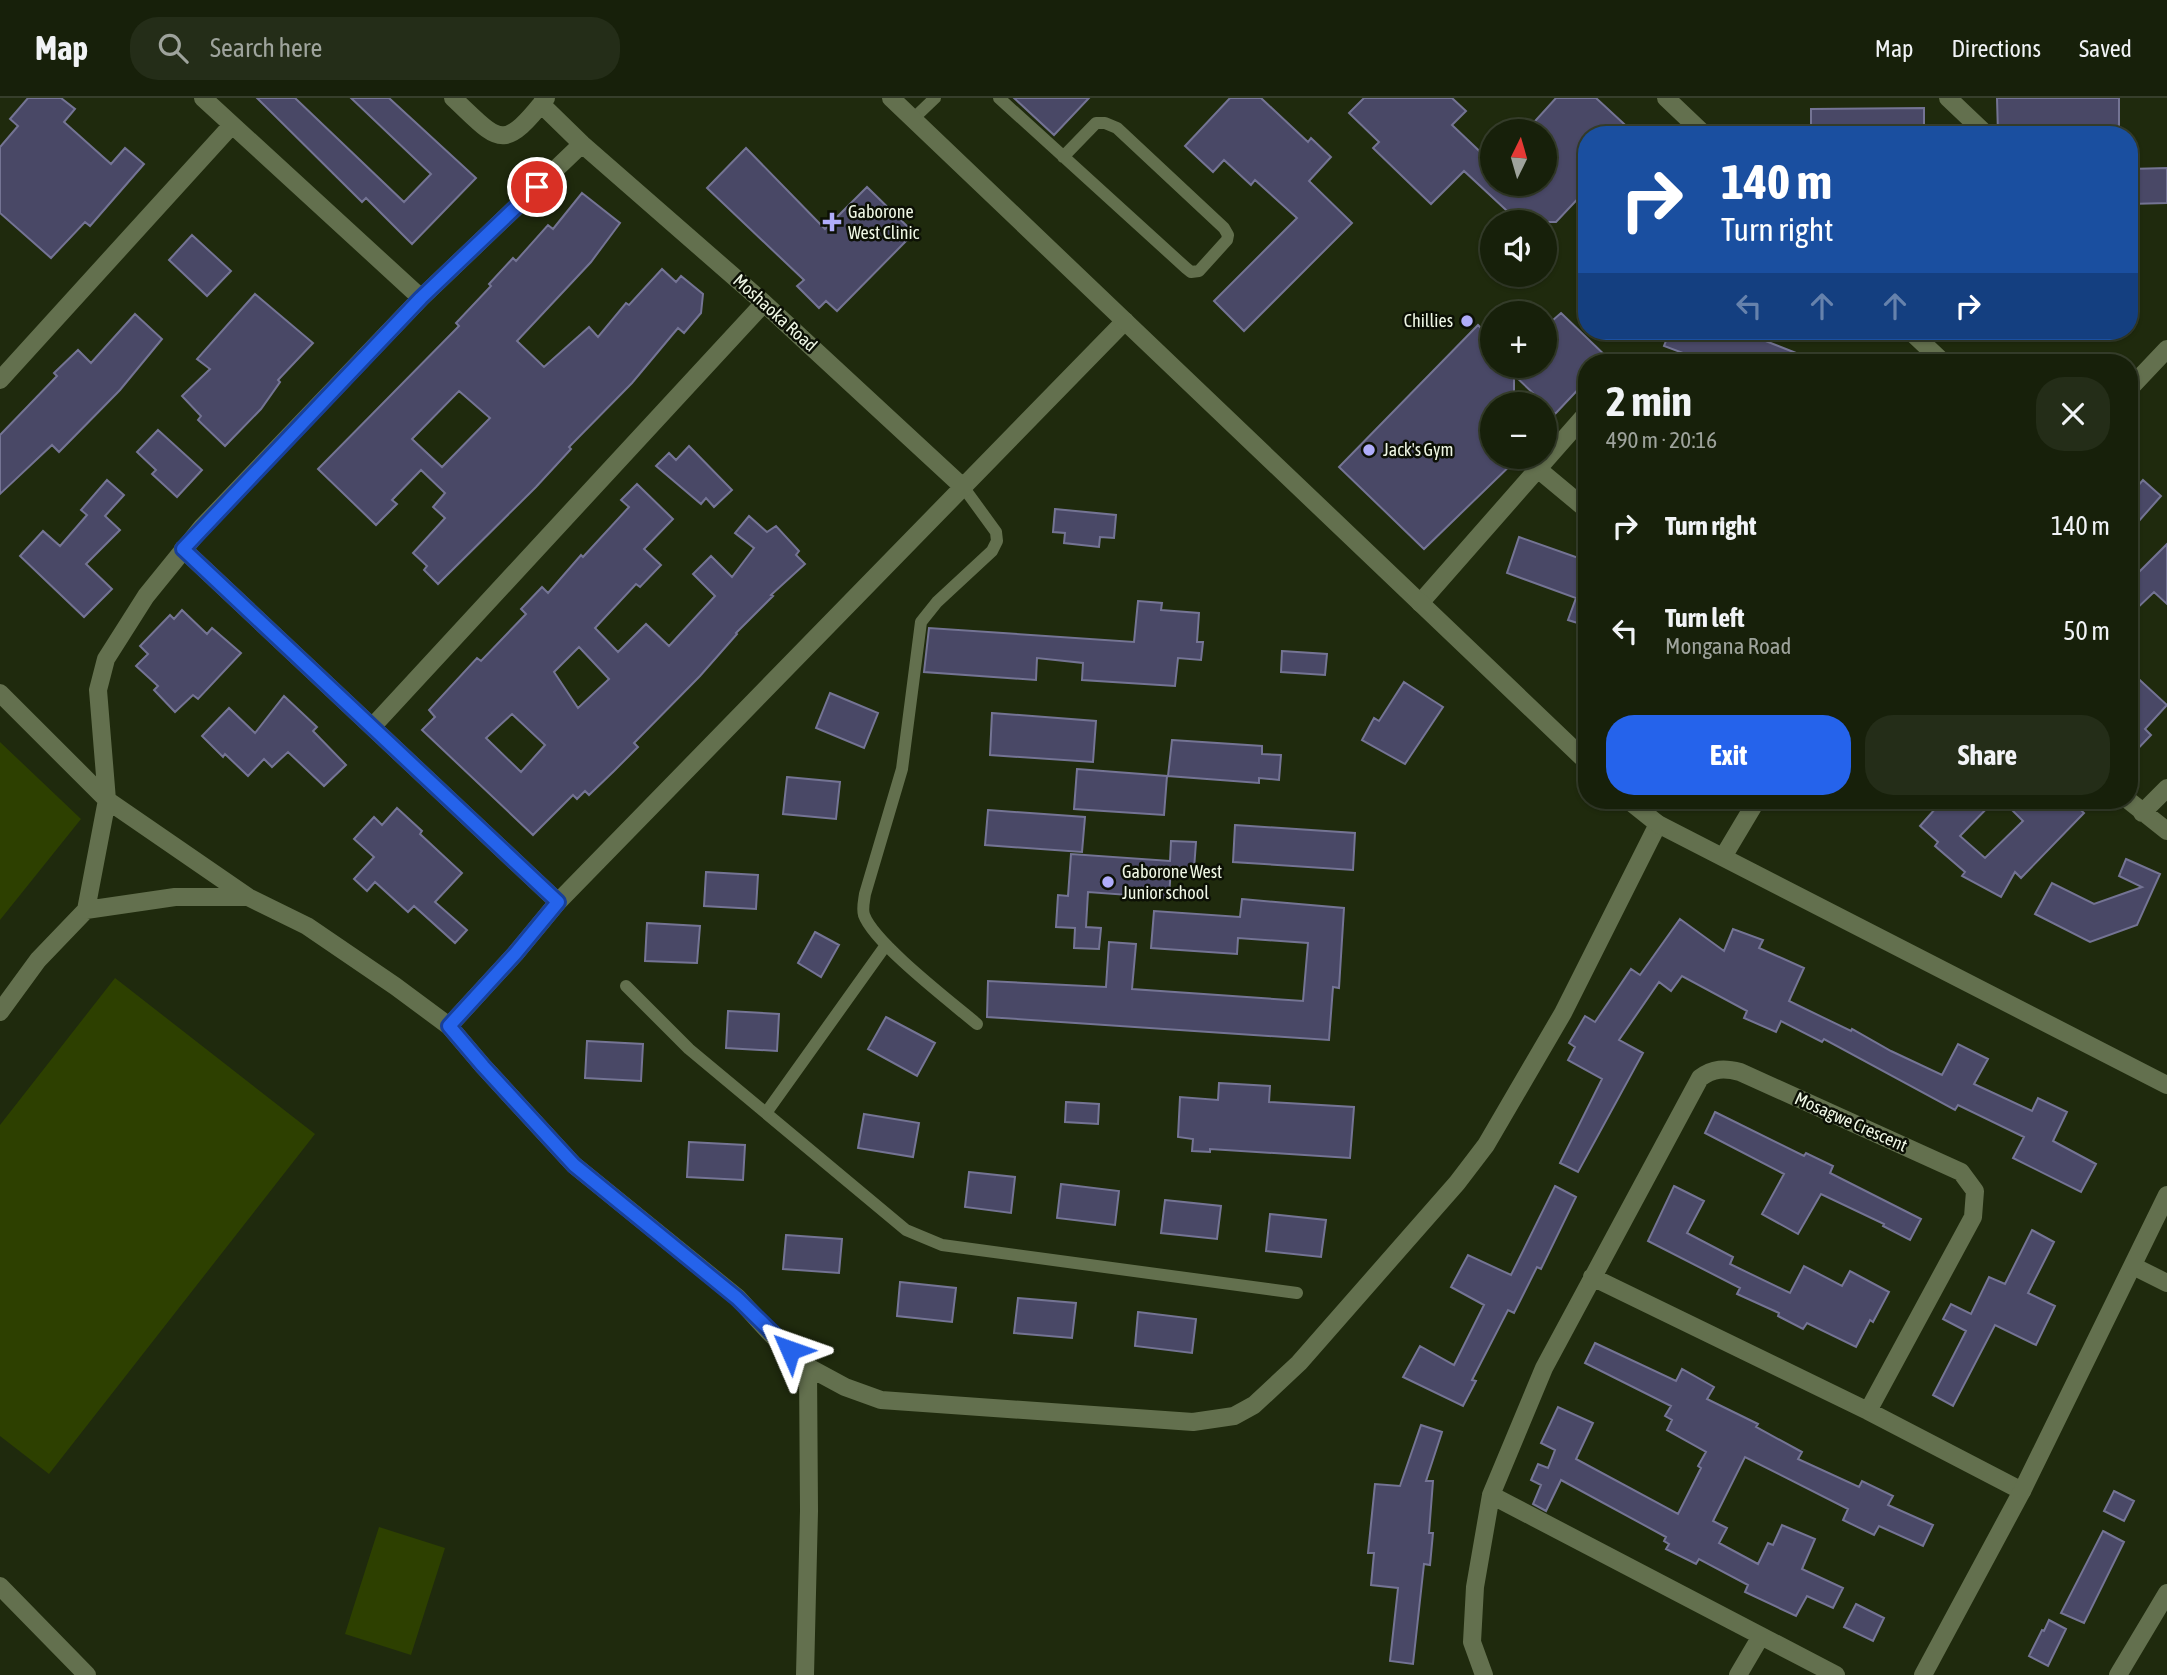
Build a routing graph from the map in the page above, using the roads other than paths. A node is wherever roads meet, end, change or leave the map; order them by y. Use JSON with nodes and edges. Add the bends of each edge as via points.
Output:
{"nodes":[{"id":1,"x":203,"y":98,"type":"edge"},
{"id":2,"x":453,"y":98,"type":"edge"},
{"id":3,"x":891,"y":98,"type":"edge"},
{"id":4,"x":935,"y":98,"type":"edge"},
{"id":5,"x":999,"y":98,"type":"edge"},
{"id":6,"x":1666,"y":98,"type":"edge"},
{"id":7,"x":1948,"y":98,"type":"edge"},
{"id":8,"x":544,"y":101,"type":"edge"},
{"id":9,"x":913,"y":119,"type":"junction"},
{"id":10,"x":232,"y":125,"type":"junction"},
{"id":11,"x":1696,"y":126,"type":"edge"},
{"id":12,"x":1978,"y":126,"type":"edge"},
{"id":13,"x":582,"y":144,"type":"junction"},
{"id":14,"x":1063,"y":157,"type":"junction"},
{"id":15,"x":421,"y":298,"type":"junction"},
{"id":16,"x":764,"y":303,"type":"junction"},
{"id":17,"x":1125,"y":321,"type":"junction"},
{"id":18,"x":1920,"y":340,"type":"edge"},
{"id":19,"x":2167,"y":349,"type":"edge"},
{"id":20,"x":1934,"y":354,"type":"edge"},
{"id":21,"x":6,"y":358,"type":"edge"},
{"id":22,"x":0,"y":380,"type":"edge"},
{"id":23,"x":2138,"y":380,"type":"edge"},
{"id":24,"x":1578,"y":424,"type":"edge"},
{"id":25,"x":1539,"y":470,"type":"junction"},
{"id":26,"x":964,"y":488,"type":"junction"},
{"id":27,"x":1578,"y":502,"type":"edge"},
{"id":28,"x":183,"y":549,"type":"junction"},
{"id":29,"x":1420,"y":603,"type":"junction"},
{"id":30,"x":0,"y":693,"type":"edge"},
{"id":31,"x":373,"y":726,"type":"junction"},
{"id":32,"x":1578,"y":753,"type":"edge"},
{"id":33,"x":2167,"y":788,"type":"edge"},
{"id":34,"x":107,"y":800,"type":"junction"},
{"id":35,"x":1639,"y":809,"type":"edge"},
{"id":36,"x":1752,"y":809,"type":"edge"},
{"id":37,"x":2138,"y":809,"type":"edge"},
{"id":38,"x":2142,"y":813,"type":"junction"},
{"id":39,"x":1658,"y":824,"type":"junction"},
{"id":40,"x":2167,"y":831,"type":"edge"},
{"id":41,"x":1723,"y":857,"type":"junction"},
{"id":42,"x":248,"y":897,"type":"junction"},
{"id":43,"x":558,"y":902,"type":"junction"},
{"id":44,"x":86,"y":910,"type":"junction"},
{"id":45,"x":886,"y":945,"type":"junction"},
{"id":46,"x":626,"y":986,"type":"dead end"},
{"id":47,"x":0,"y":1012,"type":"edge"},
{"id":48,"x":977,"y":1024,"type":"dead end"},
{"id":49,"x":449,"y":1026,"type":"junction"},
{"id":50,"x":2167,"y":1085,"type":"edge"},
{"id":51,"x":766,"y":1113,"type":"junction"},
{"id":52,"x":2167,"y":1195,"type":"edge"},
{"id":53,"x":2133,"y":1266,"type":"junction"},
{"id":54,"x":1592,"y":1277,"type":"junction"},
{"id":55,"x":2167,"y":1283,"type":"edge"},
{"id":56,"x":1297,"y":1293,"type":"dead end"},
{"id":57,"x":808,"y":1367,"type":"junction"},
{"id":58,"x":1868,"y":1411,"type":"junction"},
{"id":59,"x":2022,"y":1491,"type":"junction"},
{"id":60,"x":1491,"y":1495,"type":"junction"},
{"id":61,"x":0,"y":1586,"type":"edge"},
{"id":62,"x":2167,"y":1593,"type":"edge"},
{"id":63,"x":1760,"y":1636,"type":"junction"},
{"id":64,"x":87,"y":1675,"type":"edge"},
{"id":65,"x":805,"y":1675,"type":"edge"},
{"id":66,"x":1484,"y":1675,"type":"edge"},
{"id":67,"x":1738,"y":1675,"type":"edge"},
{"id":68,"x":1836,"y":1675,"type":"edge"},
{"id":69,"x":1923,"y":1675,"type":"edge"},
{"id":70,"x":2118,"y":1675,"type":"edge"}],
"edges":[{"from":1,"to":10,"type":"street"},
{"from":2,"to":8,"type":"street","via":[[490,133],[502,136],[514,133]]},
{"from":3,"to":9,"type":"street"},
{"from":4,"to":9,"type":"lane"},
{"from":5,"to":14,"type":"lane"},
{"from":6,"to":11,"type":"street"},
{"from":7,"to":12,"type":"street"},
{"from":8,"to":13,"type":"street","name":"Moshaoka Road"},
{"from":9,"to":17,"type":"street"},
{"from":10,"to":15,"type":"street"},
{"from":10,"to":21,"type":"street"},
{"from":13,"to":15,"type":"street"},
{"from":13,"to":16,"type":"street","name":"Moshaoka Road"},
{"from":14,"to":14,"type":"lane","via":[[1191,272],[1199,271],[1227,240],[1224,228],[1105,122],[1096,123]]},
{"from":15,"to":28,"type":"street"},
{"from":16,"to":26,"type":"street","name":"Moshaoka Road"},
{"from":16,"to":31,"type":"street"},
{"from":17,"to":26,"type":"street"},
{"from":17,"to":29,"type":"street"},
{"from":18,"to":20,"type":"street"},
{"from":19,"to":23,"type":"street"},
{"from":21,"to":22,"type":"street"},
{"from":24,"to":25,"type":"street"},
{"from":25,"to":27,"type":"street"},
{"from":25,"to":29,"type":"street"},
{"from":26,"to":43,"type":"street"},
{"from":26,"to":45,"type":"lane","via":[[996,532],[997,541],[921,622],[902,769],[862,912]]},
{"from":28,"to":31,"type":"street"},
{"from":28,"to":34,"type":"street","via":[[106,659],[98,690]]},
{"from":29,"to":32,"type":"street"},
{"from":30,"to":34,"type":"street"},
{"from":31,"to":43,"type":"street"},
{"from":33,"to":38,"type":"street"},
{"from":34,"to":42,"type":"street"},
{"from":34,"to":44,"type":"street"},
{"from":35,"to":39,"type":"street"},
{"from":36,"to":41,"type":"street"},
{"from":37,"to":38,"type":"street"},
{"from":38,"to":40,"type":"street"},
{"from":39,"to":41,"type":"street"},
{"from":39,"to":57,"type":"street","via":[[1563,1013],[1486,1144],[1299,1363],[1254,1405],[1234,1416],[1192,1422],[881,1400]]},
{"from":41,"to":50,"type":"street"},
{"from":42,"to":44,"type":"street","via":[[175,897]]},
{"from":42,"to":49,"type":"street","via":[[307,926]]},
{"from":43,"to":49,"type":"street"},
{"from":44,"to":47,"type":"street","via":[[38,960]]},
{"from":45,"to":48,"type":"lane"},
{"from":45,"to":51,"type":"lane"},
{"from":46,"to":51,"type":"lane","via":[[689,1049]]},
{"from":49,"to":57,"type":"street","via":[[574,1165],[737,1298]]},
{"from":51,"to":56,"type":"lane","via":[[906,1230],[942,1245]]},
{"from":52,"to":53,"type":"street"},
{"from":53,"to":55,"type":"street"},
{"from":53,"to":59,"type":"street"},
{"from":54,"to":58,"type":"street"},
{"from":54,"to":58,"type":"street","name":"Mosagwe Crescent","via":[[1700,1078],[1717,1069],[1740,1072],[1961,1172],[1975,1191],[1973,1217]]},
{"from":54,"to":60,"type":"street","name":"Mosagwe Crescent","via":[[1544,1367]]},
{"from":57,"to":65,"type":"street"},
{"from":58,"to":59,"type":"street"},
{"from":59,"to":69,"type":"street"},
{"from":60,"to":63,"type":"street"},
{"from":60,"to":66,"type":"street","name":"Mosagwe Crescent","via":[[1475,1587],[1472,1642]]},
{"from":61,"to":64,"type":"street"},
{"from":62,"to":70,"type":"street"},
{"from":63,"to":67,"type":"street"},
{"from":63,"to":68,"type":"street"}]}
